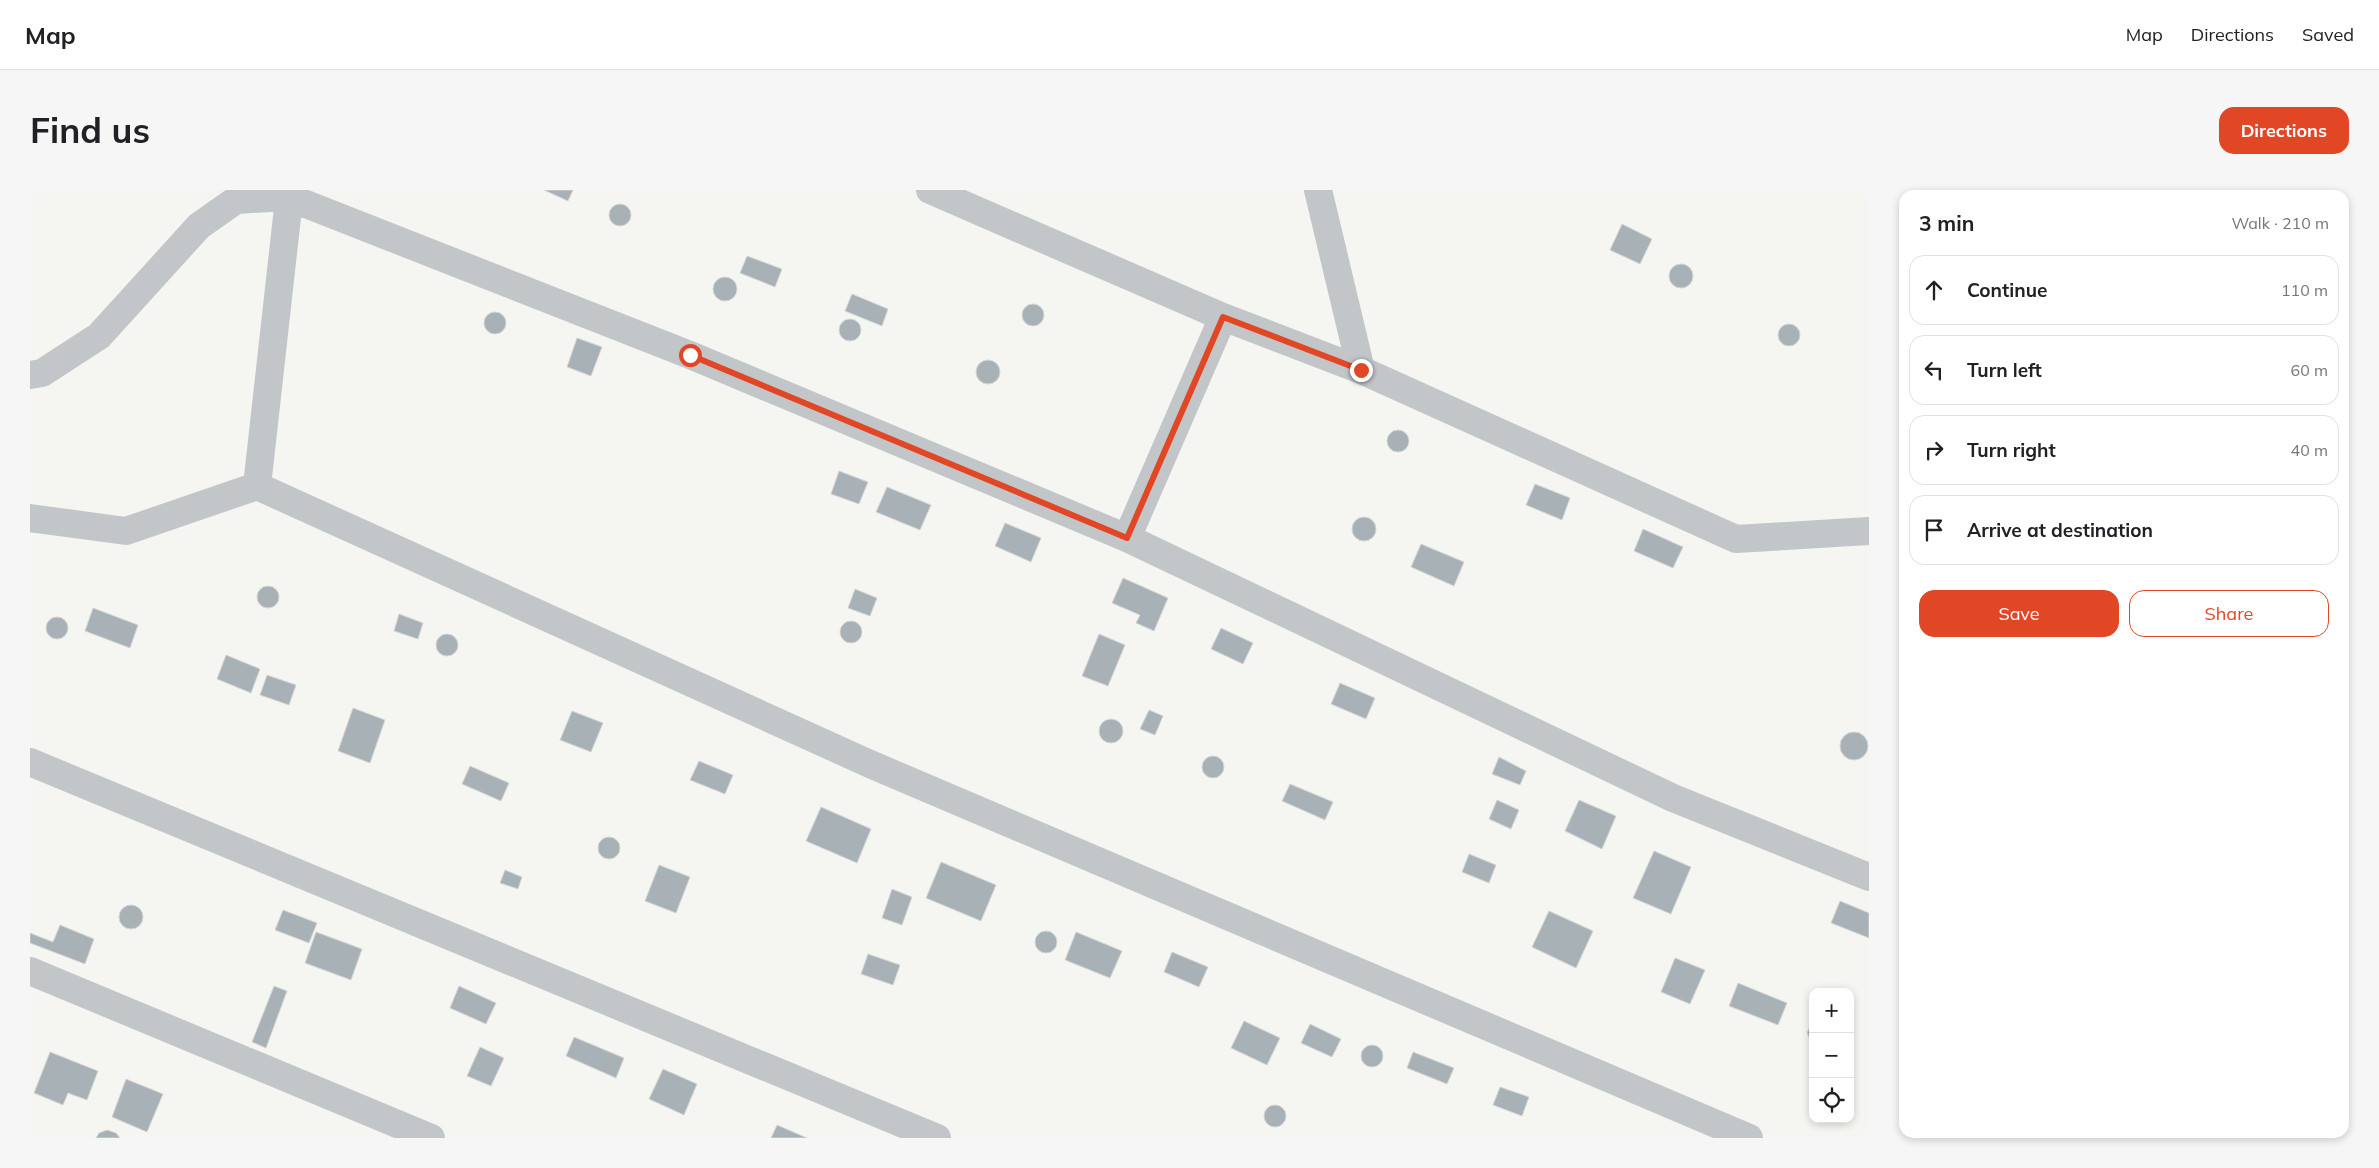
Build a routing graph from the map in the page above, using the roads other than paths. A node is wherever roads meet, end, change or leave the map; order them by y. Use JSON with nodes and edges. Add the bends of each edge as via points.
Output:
{"nodes":[{"id":1,"x":930,"y":190,"type":"edge"},
{"id":2,"x":1318,"y":190,"type":"edge"},
{"id":3,"x":289,"y":194,"type":"edge"},
{"id":4,"x":1223,"y":317,"type":"junction"},
{"id":5,"x":1361,"y":370,"type":"junction"},
{"id":6,"x":30,"y":375,"type":"edge"},
{"id":7,"x":257,"y":486,"type":"junction"},
{"id":8,"x":30,"y":518,"type":"edge"},
{"id":9,"x":1869,"y":531,"type":"edge"},
{"id":10,"x":1127,"y":538,"type":"junction"},
{"id":11,"x":30,"y":762,"type":"edge"},
{"id":12,"x":1869,"y":877,"type":"edge"},
{"id":13,"x":30,"y":971,"type":"edge"},
{"id":14,"x":431,"y":1138,"type":"edge"},
{"id":15,"x":937,"y":1138,"type":"edge"},
{"id":16,"x":1750,"y":1138,"type":"edge"}],
"edges":[{"from":1,"to":4,"type":"street"},
{"from":2,"to":5,"type":"street"},
{"from":3,"to":6,"type":"street","via":[[236,200],[198,226],[99,336],[42,373]]},
{"from":3,"to":7,"type":"street"},
{"from":3,"to":10,"type":"street","via":[[690,355]]},
{"from":4,"to":5,"type":"street"},
{"from":4,"to":10,"type":"street"},
{"from":5,"to":9,"type":"street","via":[[1736,538]]},
{"from":7,"to":8,"type":"street","via":[[126,531]]},
{"from":7,"to":16,"type":"street","via":[[870,764]]},
{"from":10,"to":12,"type":"street","via":[[1673,798]]},
{"from":11,"to":15,"type":"street"},
{"from":13,"to":14,"type":"street"}]}
